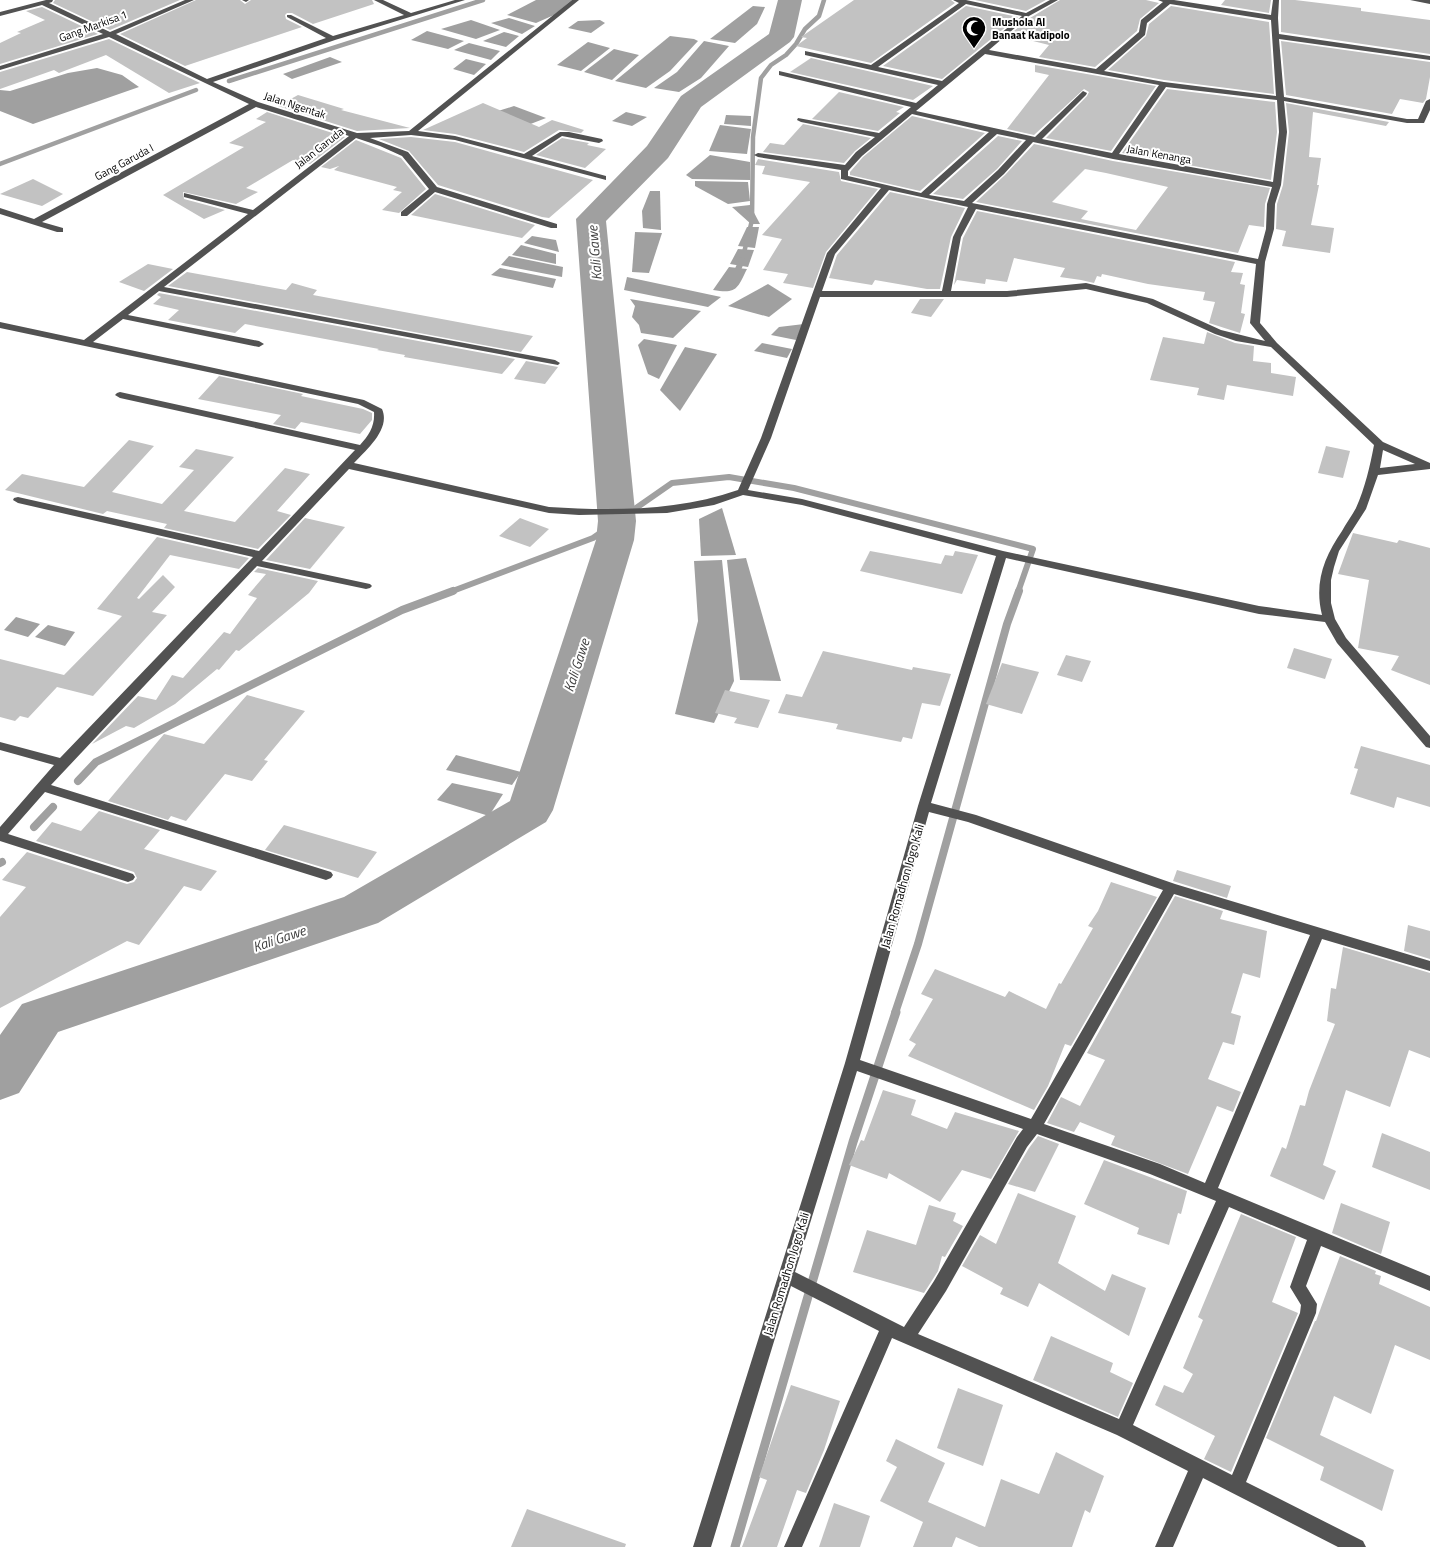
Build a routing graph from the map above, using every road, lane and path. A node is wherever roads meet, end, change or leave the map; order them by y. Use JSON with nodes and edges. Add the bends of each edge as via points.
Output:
{"nodes":[{"id":1,"x":52,"y":0,"type":"edge"},
{"id":2,"x":191,"y":0,"type":"edge"},
{"id":3,"x":377,"y":0,"type":"edge"},
{"id":4,"x":462,"y":0,"type":"edge"},
{"id":5,"x":576,"y":0,"type":"edge"},
{"id":6,"x":956,"y":0,"type":"edge"},
{"id":7,"x":1055,"y":0,"type":"edge"},
{"id":8,"x":1276,"y":0,"type":"edge"},
{"id":9,"x":1413,"y":0,"type":"edge"},
{"id":10,"x":1165,"y":1,"type":"edge"},
{"id":11,"x":964,"y":2,"type":"junction"},
{"id":12,"x":1430,"y":2,"type":"edge"},
{"id":13,"x":43,"y":3,"type":"junction"},
{"id":14,"x":1,"y":15,"type":"edge"},
{"id":15,"x":411,"y":15,"type":"junction"},
{"id":16,"x":1027,"y":15,"type":"junction"},
{"id":17,"x":289,"y":16,"type":"dead end"},
{"id":18,"x":1274,"y":18,"type":"junction"},
{"id":19,"x":108,"y":35,"type":"junction"},
{"id":20,"x":1275,"y":36,"type":"junction"},
{"id":21,"x":332,"y":38,"type":"junction"},
{"id":22,"x":983,"y":51,"type":"junction"},
{"id":23,"x":808,"y":54,"type":"dead end"},
{"id":24,"x":1430,"y":58,"type":"edge"},
{"id":25,"x":0,"y":68,"type":"edge"},
{"id":26,"x":872,"y":68,"type":"junction"},
{"id":27,"x":1098,"y":72,"type":"junction"},
{"id":28,"x":782,"y":73,"type":"dead end"},
{"id":29,"x":207,"y":82,"type":"junction"},
{"id":30,"x":944,"y":84,"type":"junction"},
{"id":31,"x":1164,"y":84,"type":"junction"},
{"id":32,"x":1083,"y":93,"type":"dead end"},
{"id":33,"x":1281,"y":99,"type":"junction"},
{"id":34,"x":1430,"y":101,"type":"edge"},
{"id":35,"x":256,"y":104,"type":"junction"},
{"id":36,"x":1368,"y":104,"type":"dead end"},
{"id":37,"x":915,"y":109,"type":"junction"},
{"id":38,"x":1362,"y":113,"type":"junction"},
{"id":39,"x":802,"y":120,"type":"dead end"},
{"id":40,"x":411,"y":132,"type":"junction"},
{"id":41,"x":994,"y":132,"type":"junction"},
{"id":42,"x":354,"y":136,"type":"junction"},
{"id":43,"x":882,"y":136,"type":"junction"},
{"id":44,"x":1034,"y":140,"type":"junction"},
{"id":45,"x":599,"y":141,"type":"dead end"},
{"id":46,"x":758,"y":156,"type":"dead end"},
{"id":47,"x":525,"y":157,"type":"junction"},
{"id":48,"x":1114,"y":157,"type":"junction"},
{"id":49,"x":847,"y":168,"type":"junction"},
{"id":50,"x":603,"y":178,"type":"dead end"},
{"id":51,"x":1277,"y":185,"type":"junction"},
{"id":52,"x":886,"y":188,"type":"junction"},
{"id":53,"x":434,"y":189,"type":"junction"},
{"id":54,"x":187,"y":195,"type":"dead end"},
{"id":55,"x":923,"y":196,"type":"junction"},
{"id":56,"x":970,"y":205,"type":"junction"},
{"id":57,"x":0,"y":211,"type":"edge"},
{"id":58,"x":254,"y":213,"type":"junction"},
{"id":59,"x":404,"y":214,"type":"dead end"},
{"id":60,"x":35,"y":222,"type":"junction"},
{"id":61,"x":554,"y":226,"type":"dead end"},
{"id":62,"x":60,"y":230,"type":"dead end"},
{"id":63,"x":1261,"y":262,"type":"junction"},
{"id":64,"x":156,"y":288,"type":"junction"},
{"id":65,"x":946,"y":293,"type":"junction"},
{"id":66,"x":816,"y":294,"type":"junction"},
{"id":67,"x":121,"y":316,"type":"junction"},
{"id":68,"x":0,"y":325,"type":"edge"},
{"id":69,"x":86,"y":343,"type":"junction"},
{"id":70,"x":259,"y":344,"type":"dead end"},
{"id":71,"x":1274,"y":345,"type":"junction"},
{"id":72,"x":555,"y":363,"type":"dead end"},
{"id":73,"x":120,"y":395,"type":"dead end"},
{"id":74,"x":1379,"y":444,"type":"junction"},
{"id":75,"x":361,"y":448,"type":"junction"},
{"id":76,"x":347,"y":465,"type":"junction"},
{"id":77,"x":1429,"y":466,"type":"edge"},
{"id":78,"x":1374,"y":472,"type":"junction"},
{"id":79,"x":744,"y":490,"type":"junction"},
{"id":80,"x":18,"y":500,"type":"dead end"},
{"id":81,"x":1002,"y":554,"type":"junction"},
{"id":82,"x":257,"y":558,"type":"junction"},
{"id":83,"x":366,"y":586,"type":"dead end"},
{"id":84,"x":1329,"y":619,"type":"junction"},
{"id":85,"x":1429,"y":740,"type":"edge"},
{"id":86,"x":0,"y":746,"type":"edge"},
{"id":87,"x":62,"y":763,"type":"junction"},
{"id":88,"x":42,"y":787,"type":"junction"},
{"id":89,"x":924,"y":806,"type":"junction"},
{"id":90,"x":0,"y":835,"type":"edge"},
{"id":91,"x":326,"y":875,"type":"dead end"},
{"id":92,"x":128,"y":877,"type":"dead end"},
{"id":93,"x":1171,"y":888,"type":"junction"},
{"id":94,"x":1318,"y":932,"type":"junction"},
{"id":95,"x":1430,"y":966,"type":"edge"},
{"id":96,"x":852,"y":1063,"type":"junction"},
{"id":97,"x":1035,"y":1126,"type":"junction"},
{"id":98,"x":1209,"y":1192,"type":"junction"},
{"id":99,"x":1225,"y":1198,"type":"junction"},
{"id":100,"x":1316,"y":1236,"type":"junction"},
{"id":101,"x":785,"y":1276,"type":"junction"},
{"id":102,"x":1430,"y":1284,"type":"edge"},
{"id":103,"x":888,"y":1328,"type":"junction"},
{"id":104,"x":907,"y":1337,"type":"junction"},
{"id":105,"x":1124,"y":1429,"type":"junction"},
{"id":106,"x":1198,"y":1467,"type":"junction"},
{"id":107,"x":1236,"y":1486,"type":"junction"},
{"id":108,"x":702,"y":1547,"type":"edge"},
{"id":109,"x":792,"y":1547,"type":"edge"},
{"id":110,"x":1164,"y":1547,"type":"edge"},
{"id":111,"x":1357,"y":1547,"type":"edge"}],
"edges":[{"from":1,"to":13,"type":"street"},
{"from":2,"to":19,"type":"street","name":"Gang Markisa 1"},
{"from":3,"to":15,"type":"street"},
{"from":4,"to":15,"type":"street"},
{"from":5,"to":40,"type":"street"},
{"from":6,"to":11,"type":"street"},
{"from":7,"to":16,"type":"street"},
{"from":8,"to":18,"type":"street"},
{"from":9,"to":12,"type":"street"},
{"from":10,"to":18,"type":"street"},
{"from":10,"to":27,"type":"street","via":[[1144,22],[1142,34]]},
{"from":11,"to":16,"type":"street"},
{"from":11,"to":26,"type":"street"},
{"from":13,"to":14,"type":"street"},
{"from":13,"to":19,"type":"street","name":"Jalan Ngentak"},
{"from":15,"to":21,"type":"street"},
{"from":16,"to":22,"type":"street"},
{"from":17,"to":21,"type":"street"},
{"from":18,"to":20,"type":"street"},
{"from":19,"to":25,"type":"street","name":"Gang Markisa 1"},
{"from":19,"to":29,"type":"street","name":"Jalan Ngentak"},
{"from":20,"to":24,"type":"street"},
{"from":20,"to":33,"type":"street"},
{"from":21,"to":29,"type":"street"},
{"from":22,"to":27,"type":"street"},
{"from":22,"to":30,"type":"street"},
{"from":23,"to":26,"type":"street"},
{"from":26,"to":30,"type":"street"},
{"from":27,"to":31,"type":"street"},
{"from":28,"to":37,"type":"street","name":"Jalan Kenanga"},
{"from":29,"to":35,"type":"street","name":"Jalan Ngentak"},
{"from":30,"to":37,"type":"street"},
{"from":31,"to":33,"type":"street"},
{"from":31,"to":48,"type":"street"},
{"from":32,"to":44,"type":"street"},
{"from":33,"to":38,"type":"street"},
{"from":33,"to":51,"type":"street","via":[[1283,132]]},
{"from":34,"to":38,"type":"street","via":[[1421,121],[1416,122]]},
{"from":35,"to":42,"type":"street","name":"Jalan Ngentak"},
{"from":35,"to":60,"type":"street","name":"Gang Garuda I"},
{"from":36,"to":38,"type":"street"},
{"from":37,"to":41,"type":"street","name":"Jalan Kenanga"},
{"from":37,"to":43,"type":"street"},
{"from":39,"to":43,"type":"street"},
{"from":40,"to":42,"type":"street","name":"Jalan Garuda"},
{"from":40,"to":47,"type":"street","name":"Jalan Garuda","via":[[455,138]]},
{"from":41,"to":44,"type":"street","name":"Jalan Kenanga"},
{"from":41,"to":55,"type":"street"},
{"from":42,"to":53,"type":"street","name":"Jalan Ngentak","via":[[405,154]]},
{"from":42,"to":58,"type":"street","name":"Jalan Garuda"},
{"from":43,"to":49,"type":"street"},
{"from":44,"to":48,"type":"street","name":"Jalan Kenanga"},
{"from":44,"to":56,"type":"street"},
{"from":45,"to":47,"type":"street","via":[[560,134]]},
{"from":46,"to":49,"type":"street"},
{"from":47,"to":50,"type":"street","name":"Jalan Garuda"},
{"from":48,"to":51,"type":"street","name":"Jalan Kenanga"},
{"from":49,"to":52,"type":"street","via":[[844,174],[847,179]]},
{"from":51,"to":63,"type":"street"},
{"from":52,"to":55,"type":"street"},
{"from":52,"to":66,"type":"street","via":[[831,253]]},
{"from":53,"to":59,"type":"street"},
{"from":53,"to":61,"type":"street"},
{"from":54,"to":58,"type":"street"},
{"from":55,"to":56,"type":"street"},
{"from":56,"to":63,"type":"street"},
{"from":56,"to":65,"type":"street","via":[[957,237]]},
{"from":57,"to":60,"type":"street"},
{"from":58,"to":64,"type":"street","name":"Jalan Garuda"},
{"from":60,"to":62,"type":"street"},
{"from":63,"to":71,"type":"street","via":[[1255,323]]},
{"from":64,"to":67,"type":"street","name":"Jalan Garuda"},
{"from":64,"to":72,"type":"street"},
{"from":65,"to":66,"type":"street"},
{"from":65,"to":71,"type":"street","via":[[1007,294],[1086,286],[1150,301],[1218,332]]},
{"from":66,"to":79,"type":"street"},
{"from":67,"to":69,"type":"street","name":"Jalan Garuda"},
{"from":67,"to":70,"type":"street"},
{"from":68,"to":69,"type":"street"},
{"from":69,"to":75,"type":"street","via":[[361,402],[379,411],[381,420],[378,429]]},
{"from":71,"to":74,"type":"street"},
{"from":73,"to":75,"type":"street"},
{"from":74,"to":77,"type":"street"},
{"from":74,"to":78,"type":"street"},
{"from":75,"to":76,"type":"street"},
{"from":76,"to":79,"type":"street","via":[[549,510],[579,512],[667,510],[714,502]]},
{"from":76,"to":82,"type":"street"},
{"from":77,"to":78,"type":"street"},
{"from":78,"to":84,"type":"street","via":[[1361,509],[1334,551],[1328,567],[1325,595]]},
{"from":79,"to":81,"type":"street"},
{"from":80,"to":82,"type":"street"},
{"from":81,"to":84,"type":"street","via":[[1260,610]]},
{"from":81,"to":89,"type":"street","name":"Jalan Romadhon Jogo Kali"},
{"from":82,"to":83,"type":"street"},
{"from":82,"to":87,"type":"street"},
{"from":84,"to":85,"type":"street","via":[[1341,640]]},
{"from":86,"to":87,"type":"street"},
{"from":87,"to":88,"type":"street"},
{"from":88,"to":90,"type":"street"},
{"from":88,"to":91,"type":"street"},
{"from":89,"to":93,"type":"street","via":[[971,818]]},
{"from":89,"to":96,"type":"street","name":"Jalan Romadhon Jogo Kali"},
{"from":90,"to":92,"type":"street"},
{"from":93,"to":94,"type":"street"},
{"from":93,"to":97,"type":"street"},
{"from":94,"to":95,"type":"street"},
{"from":94,"to":98,"type":"street"},
{"from":96,"to":97,"type":"street"},
{"from":96,"to":101,"type":"street","name":"Jalan Romadhon Jogo Kali"},
{"from":97,"to":98,"type":"street"},
{"from":97,"to":104,"type":"street","via":[[1022,1142],[940,1286]]},
{"from":98,"to":99,"type":"street"},
{"from":99,"to":100,"type":"street"},
{"from":99,"to":105,"type":"street"},
{"from":100,"to":102,"type":"street"},
{"from":100,"to":107,"type":"street","via":[[1298,1287],[1309,1304],[1308,1313]]},
{"from":101,"to":103,"type":"street"},
{"from":101,"to":108,"type":"street","name":"Jalan Romadhon Jogo Kali"},
{"from":103,"to":104,"type":"street"},
{"from":103,"to":109,"type":"street"},
{"from":104,"to":105,"type":"street"},
{"from":105,"to":106,"type":"street"},
{"from":106,"to":107,"type":"street"},
{"from":106,"to":110,"type":"street"},
{"from":107,"to":111,"type":"street"}]}
